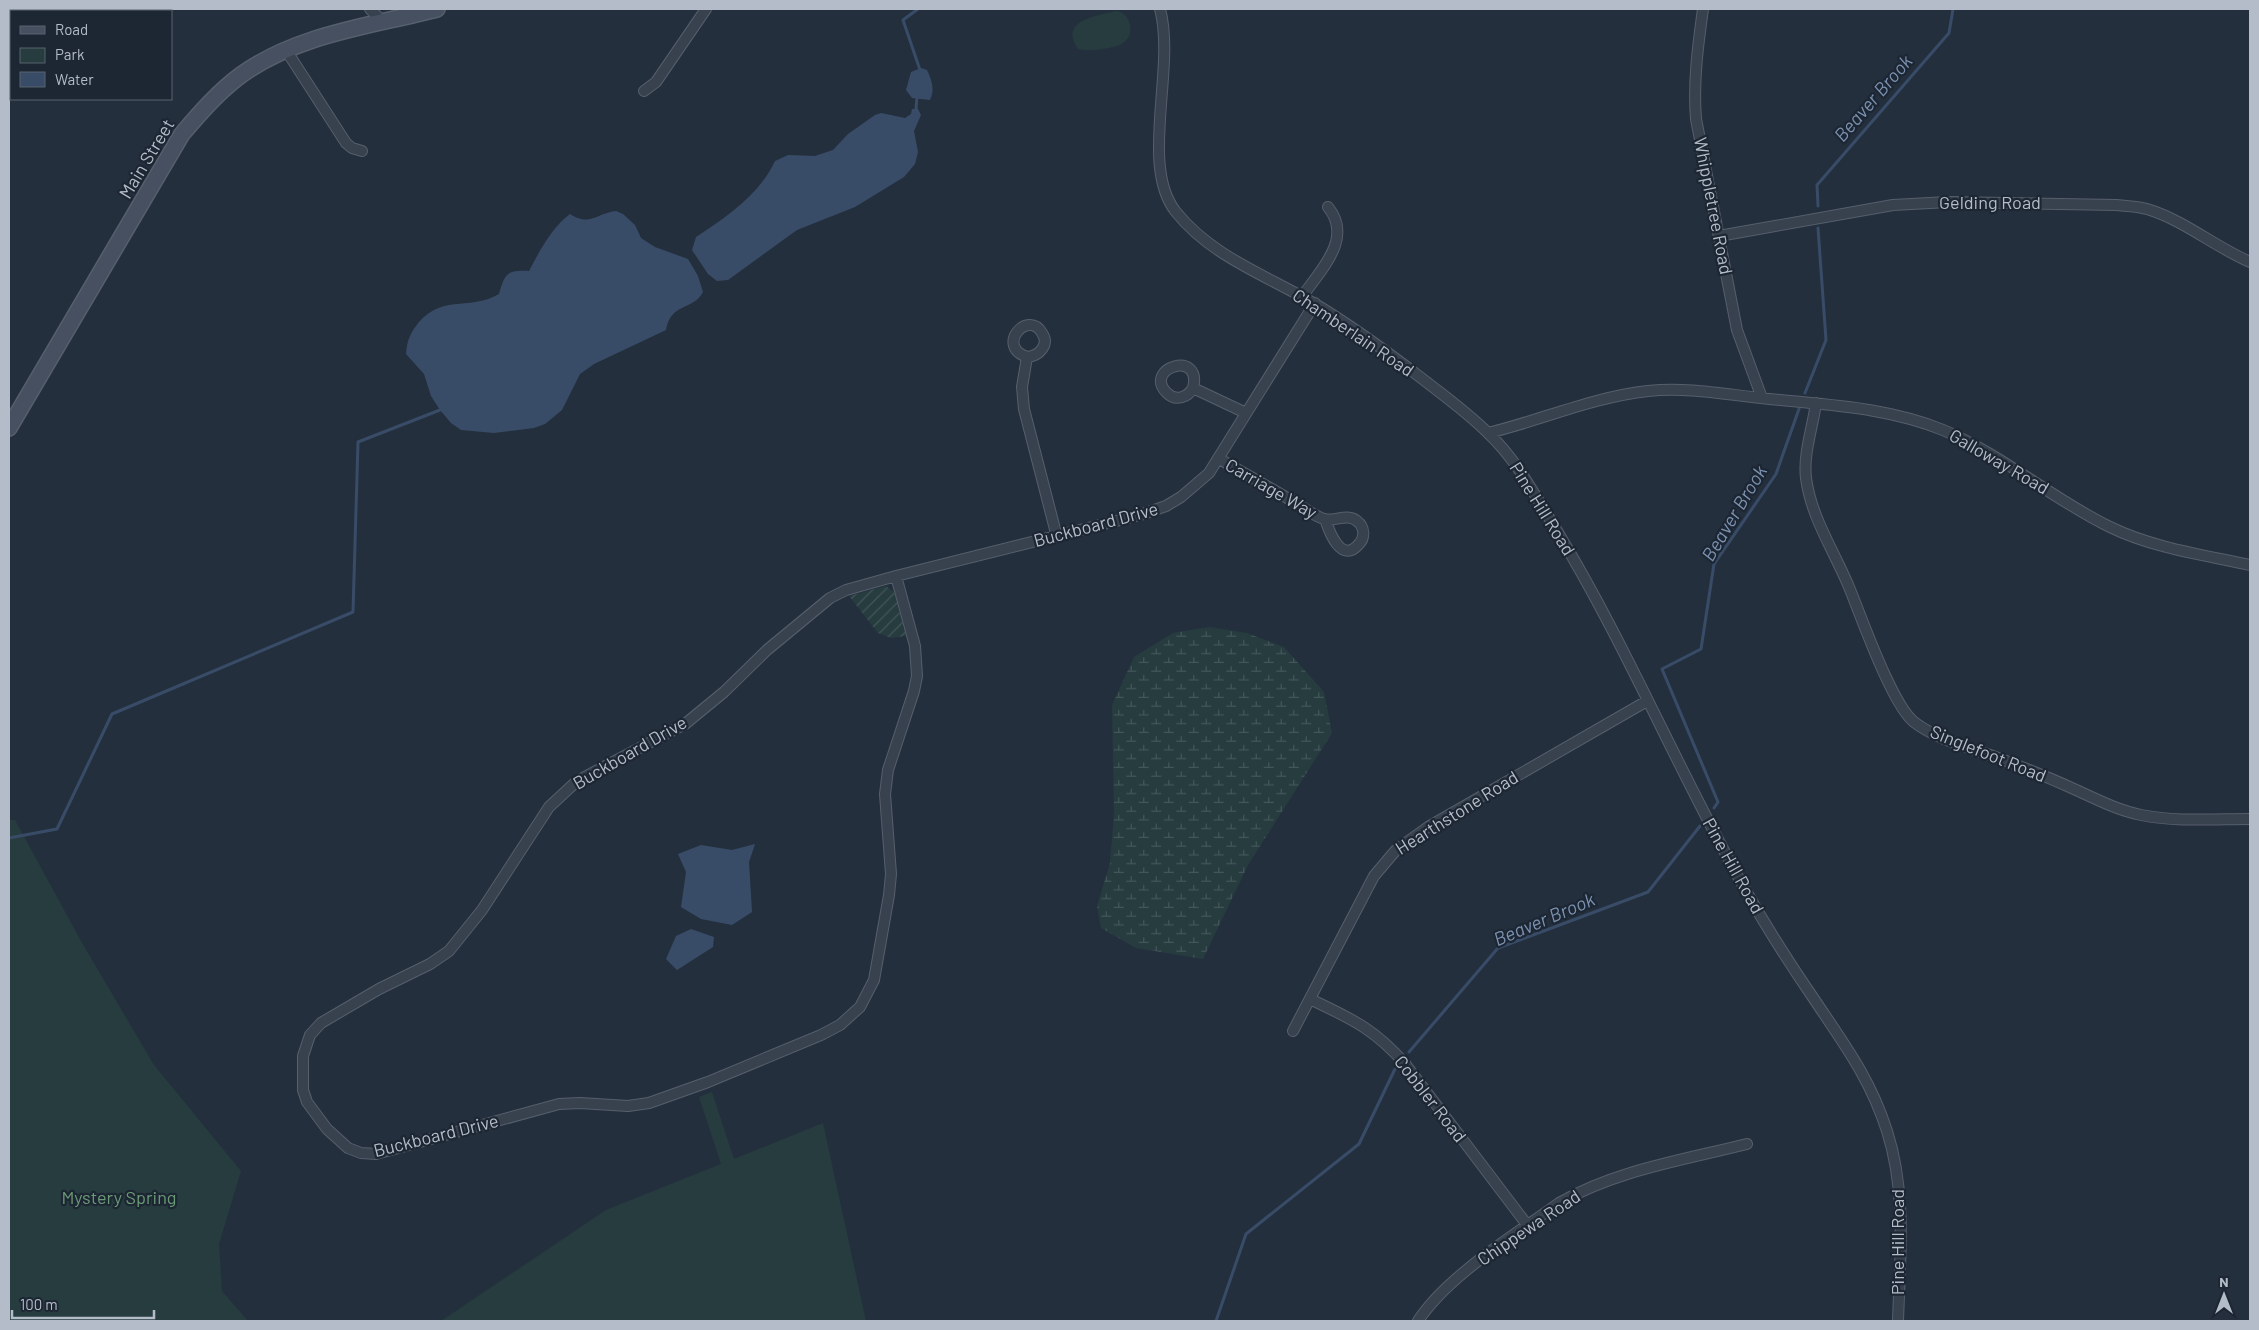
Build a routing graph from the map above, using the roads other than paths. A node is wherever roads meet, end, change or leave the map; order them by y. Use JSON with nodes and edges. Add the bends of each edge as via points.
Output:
{"nodes":[{"id":1,"x":370,"y":9,"type":"edge"},
{"id":2,"x":437,"y":9,"type":"edge"},
{"id":3,"x":706,"y":9,"type":"edge"},
{"id":4,"x":1160,"y":9,"type":"edge"},
{"id":5,"x":1703,"y":9,"type":"edge"},
{"id":6,"x":382,"y":21,"type":"junction"},
{"id":7,"x":286,"y":50,"type":"junction"},
{"id":8,"x":644,"y":91,"type":"dead end"},
{"id":9,"x":362,"y":150,"type":"dead end"},
{"id":10,"x":1328,"y":207,"type":"dead end"},
{"id":11,"x":1719,"y":236,"type":"junction"},
{"id":12,"x":2250,"y":262,"type":"edge"},
{"id":13,"x":1302,"y":296,"type":"junction"},
{"id":14,"x":1315,"y":304,"type":"junction"},
{"id":15,"x":1027,"y":357,"type":"dead end"},
{"id":16,"x":1193,"y":388,"type":"dead end"},
{"id":17,"x":1762,"y":398,"type":"junction"},
{"id":18,"x":1816,"y":403,"type":"junction"},
{"id":19,"x":1246,"y":413,"type":"junction"},
{"id":20,"x":9,"y":428,"type":"edge"},
{"id":21,"x":1488,"y":433,"type":"junction"},
{"id":22,"x":1218,"y":458,"type":"junction"},
{"id":23,"x":1324,"y":520,"type":"dead end"},
{"id":24,"x":1057,"y":536,"type":"junction"},
{"id":25,"x":2250,"y":565,"type":"edge"},
{"id":26,"x":896,"y":576,"type":"junction"},
{"id":27,"x":1647,"y":701,"type":"junction"},
{"id":28,"x":2250,"y":819,"type":"edge"},
{"id":29,"x":1310,"y":999,"type":"junction"},
{"id":30,"x":1294,"y":1031,"type":"dead end"},
{"id":31,"x":1747,"y":1144,"type":"dead end"},
{"id":32,"x":1528,"y":1226,"type":"junction"},
{"id":33,"x":1418,"y":1321,"type":"edge"},
{"id":34,"x":1898,"y":1321,"type":"edge"}],
"edges":[{"from":1,"to":6,"type":"street"},
{"from":2,"to":6,"type":"main road","name":"Main Street"},
{"from":3,"to":8,"type":"street","via":[[656,82]]},
{"from":4,"to":13,"type":"street","name":"Chamberlain Road","via":[[1165,65],[1159,158],[1170,202],[1176,212],[1224,255]]},
{"from":5,"to":11,"type":"street","name":"Whippletree Road","via":[[1694,98]]},
{"from":6,"to":7,"type":"main road","name":"Main Street"},
{"from":7,"to":9,"type":"street","via":[[346,143]]},
{"from":7,"to":20,"type":"main road","name":"Main Street","via":[[241,75],[182,134]]},
{"from":10,"to":13,"type":"street","via":[[1337,221],[1337,241]]},
{"from":11,"to":12,"type":"street","name":"Gelding Road","via":[[1893,205],[1948,202],[2106,205],[2149,210]]},
{"from":11,"to":17,"type":"street","name":"Whippletree Road","via":[[1737,330]]},
{"from":13,"to":14,"type":"street","name":"Chamberlain Road"},
{"from":14,"to":19,"type":"street","name":"Buckboard Drive"},
{"from":14,"to":21,"type":"street","name":"Chamberlain Road","via":[[1385,350]]},
{"from":15,"to":24,"type":"street","via":[[1022,387],[1024,408]]},
{"from":16,"to":19,"type":"street"},
{"from":17,"to":18,"type":"street","name":"Galloway Road"},
{"from":17,"to":21,"type":"street","name":"Galloway Road","via":[[1676,389],[1648,391],[1612,397]]},
{"from":18,"to":25,"type":"street","name":"Galloway Road","via":[[1863,408],[1943,430],[1979,447],[2097,521],[2124,534]]},
{"from":18,"to":28,"type":"street","name":"Singlefoot Road","via":[[1806,476],[1811,501],[1891,686],[1913,721],[1932,733],[2127,811],[2187,819]]},
{"from":19,"to":22,"type":"street","name":"Buckboard Drive"},
{"from":21,"to":27,"type":"street","name":"Pine Hill Road","via":[[1510,458],[1569,551]]},
{"from":22,"to":23,"type":"street","name":"Carriage Way"},
{"from":22,"to":24,"type":"street","name":"Buckboard Drive","via":[[1199,483],[1166,506]]},
{"from":24,"to":26,"type":"street","name":"Buckboard Drive"},
{"from":26,"to":26,"type":"street","name":"Buckboard Drive","via":[[914,646],[916,676],[888,770],[886,811],[891,874],[880,956],[868,994],[851,1016],[821,1035],[649,1103],[628,1106],[559,1104],[376,1154],[348,1148],[327,1129],[306,1102],[303,1080],[303,1056],[310,1035],[321,1023],[449,951],[482,910],[549,807],[577,781],[685,724],[830,598],[846,590]]},
{"from":27,"to":29,"type":"street","name":"Hearthstone Road","via":[[1428,827],[1396,850],[1374,876]]},
{"from":27,"to":34,"type":"street","name":"Pine Hill Road","via":[[1746,892],[1858,1064],[1880,1112],[1896,1164],[1900,1196]]},
{"from":29,"to":30,"type":"street","name":"Hearthstone Road"},
{"from":29,"to":32,"type":"street","name":"Cobbler Road","via":[[1368,1028],[1388,1046],[1406,1065]]},
{"from":31,"to":32,"type":"street","name":"Chippewa Road","via":[[1629,1173],[1592,1186],[1559,1203]]},
{"from":32,"to":33,"type":"street","name":"Chippewa Road","via":[[1450,1284]]}]}
